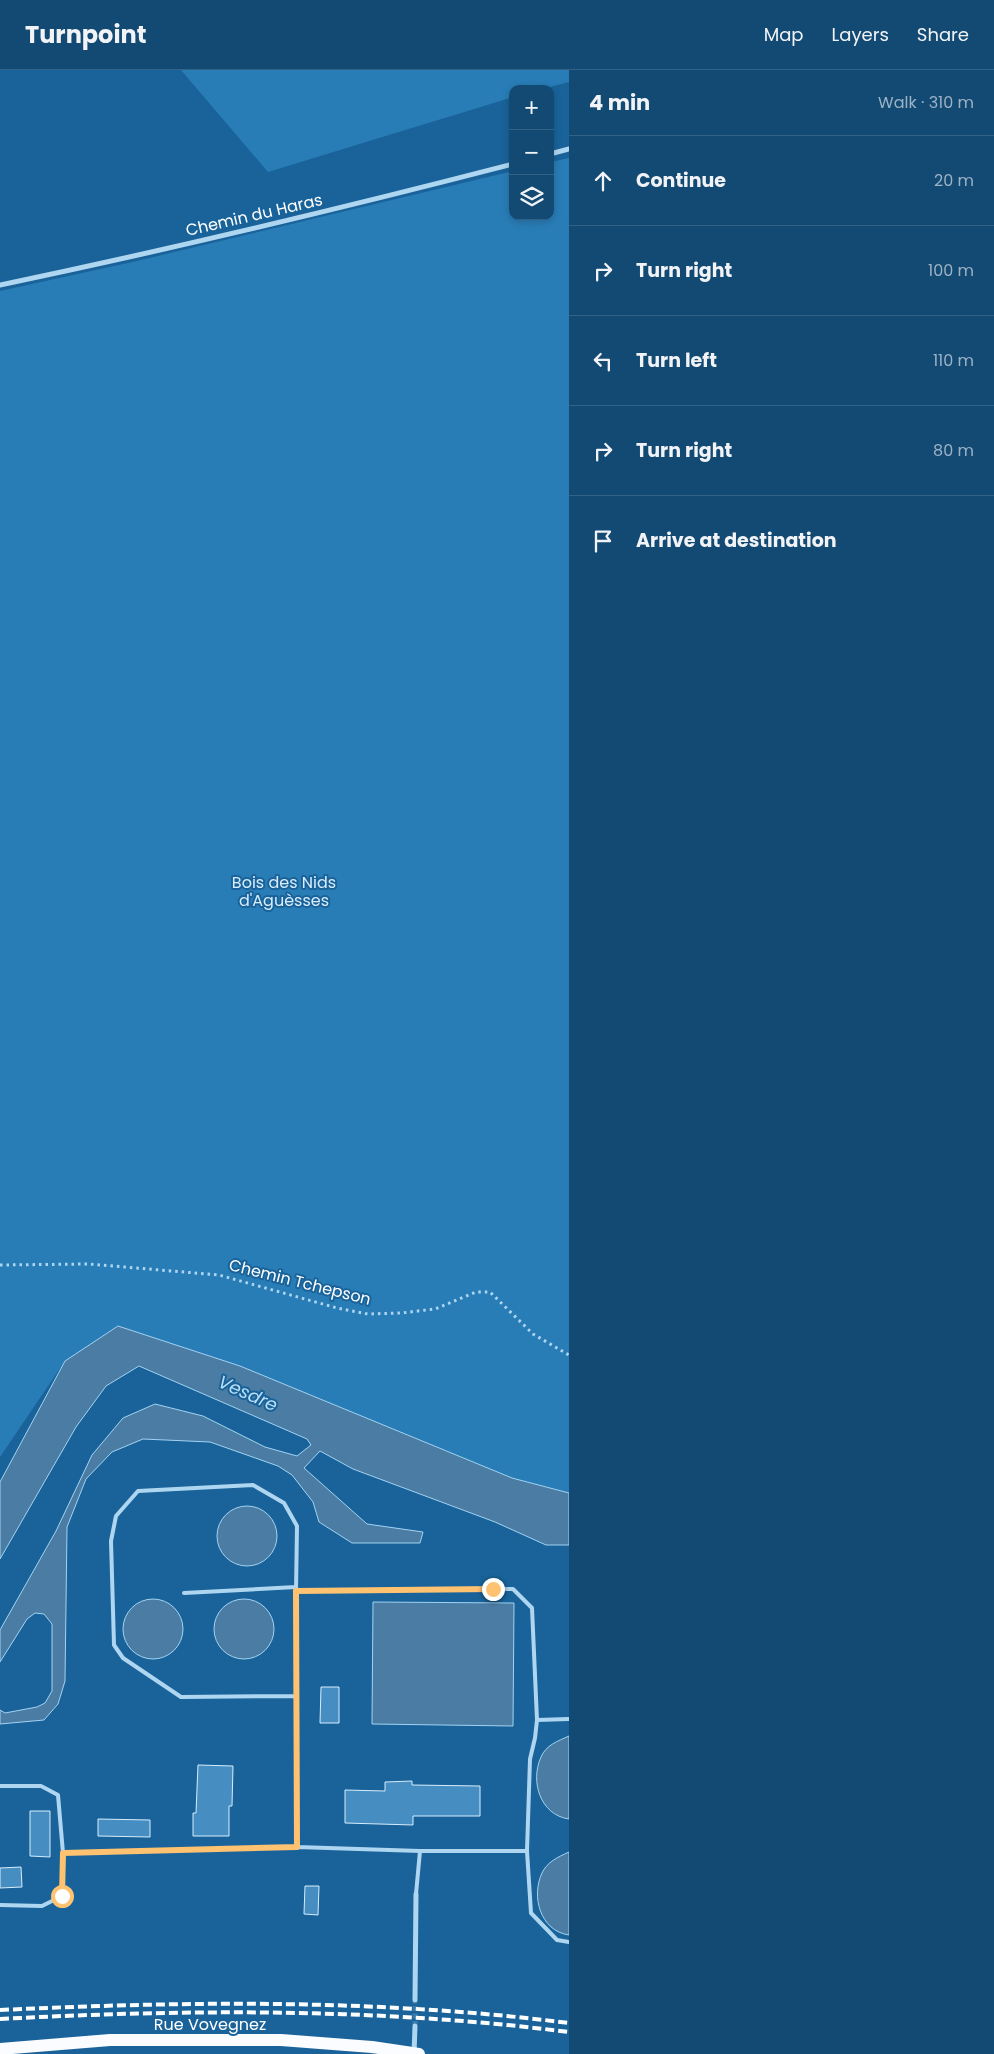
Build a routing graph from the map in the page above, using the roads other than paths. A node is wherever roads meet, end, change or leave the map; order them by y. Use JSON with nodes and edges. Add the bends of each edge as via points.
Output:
{"nodes":[{"id":1,"x":569,"y":149,"type":"edge"},
{"id":2,"x":554,"y":153,"type":"edge"},
{"id":3,"x":509,"y":165,"type":"edge"},
{"id":4,"x":0,"y":285,"type":"edge"},
{"id":5,"x":296,"y":1589,"type":"junction"},
{"id":6,"x":184,"y":1593,"type":"dead end"},
{"id":7,"x":296,"y":1696,"type":"junction"},
{"id":8,"x":569,"y":1719,"type":"edge"},
{"id":9,"x":537,"y":1720,"type":"junction"},
{"id":10,"x":0,"y":1786,"type":"edge"},
{"id":11,"x":297,"y":1847,"type":"junction"},
{"id":12,"x":420,"y":1851,"type":"junction"},
{"id":13,"x":527,"y":1851,"type":"junction"},
{"id":14,"x":63,"y":1853,"type":"junction"},
{"id":15,"x":416,"y":1894,"type":"joint"},
{"id":16,"x":0,"y":1905,"type":"edge"},
{"id":17,"x":569,"y":1942,"type":"edge"},
{"id":18,"x":415,"y":2000,"type":"tunnel mouth"},
{"id":19,"x":415,"y":2026,"type":"tunnel mouth"},
{"id":20,"x":0,"y":2049,"type":"edge"},
{"id":21,"x":416,"y":2054,"type":"edge"}],
"edges":[{"from":1,"to":2,"type":"street"},
{"from":3,"to":4,"type":"street","name":"Chemin du Haras","via":[[125,259]]},
{"from":5,"to":6,"type":"lane"},
{"from":5,"to":7,"type":"lane"},
{"from":5,"to":7,"type":"lane","via":[[297,1526],[284,1502],[253,1485],[138,1492],[116,1516],[111,1541],[114,1645],[124,1658],[181,1697]]},
{"from":5,"to":9,"type":"lane","via":[[513,1589],[532,1608]]},
{"from":7,"to":11,"type":"lane"},
{"from":8,"to":9,"type":"lane"},
{"from":9,"to":13,"type":"lane","via":[[530,1759]]},
{"from":10,"to":14,"type":"lane","via":[[42,1786],[58,1794]]},
{"from":11,"to":12,"type":"lane"},
{"from":11,"to":14,"type":"lane"},
{"from":12,"to":13,"type":"lane"},
{"from":12,"to":15,"type":"lane"},
{"from":13,"to":17,"type":"lane","via":[[531,1914],[557,1940]]},
{"from":14,"to":16,"type":"lane","via":[[62,1896],[42,1906]]},
{"from":15,"to":18,"type":"street"},
{"from":19,"to":21,"type":"street"},
{"from":20,"to":21,"type":"main road","name":"Rue Vovegnez","via":[[110,2040],[281,2040]]}]}
